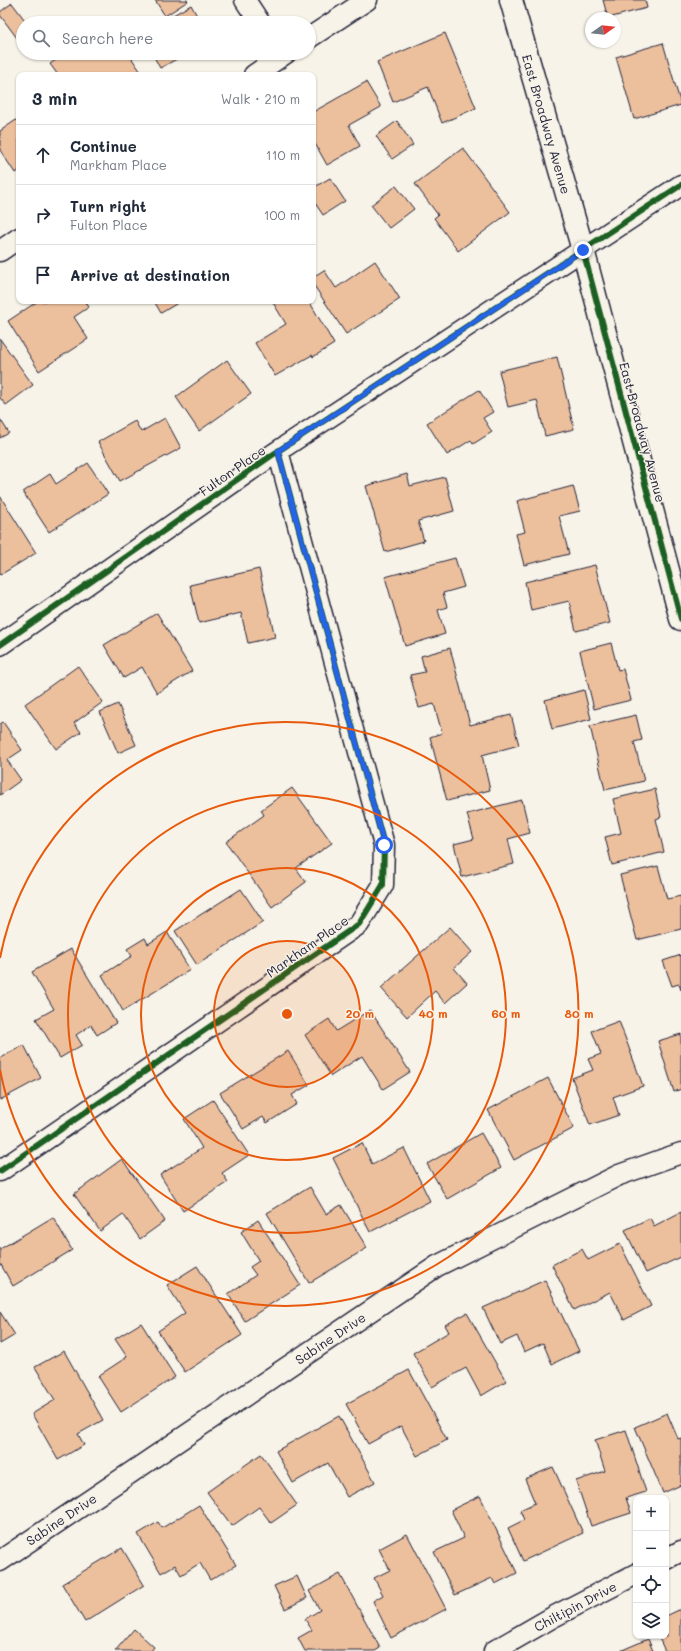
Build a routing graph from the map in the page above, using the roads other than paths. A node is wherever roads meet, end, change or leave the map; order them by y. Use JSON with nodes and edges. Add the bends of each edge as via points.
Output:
{"nodes":[{"id":1,"x":245,"y":0,"type":"edge"},
{"id":2,"x":367,"y":0,"type":"edge"},
{"id":3,"x":512,"y":0,"type":"edge"},
{"id":4,"x":255,"y":16,"type":"edge"},
{"id":5,"x":316,"y":33,"type":"edge"},
{"id":6,"x":274,"y":60,"type":"edge"},
{"id":7,"x":258,"y":72,"type":"edge"},
{"id":8,"x":681,"y":185,"type":"edge"},
{"id":9,"x":16,"y":240,"type":"edge"},
{"id":10,"x":583,"y":250,"type":"junction"},
{"id":11,"x":0,"y":251,"type":"edge"},
{"id":12,"x":278,"y":451,"type":"junction"},
{"id":13,"x":681,"y":619,"type":"edge"},
{"id":14,"x":0,"y":645,"type":"edge"},
{"id":15,"x":681,"y":1153,"type":"edge"},
{"id":16,"x":0,"y":1171,"type":"edge"},
{"id":17,"x":681,"y":1551,"type":"edge"},
{"id":18,"x":669,"y":1557,"type":"edge"},
{"id":19,"x":0,"y":1560,"type":"edge"},
{"id":20,"x":633,"y":1576,"type":"edge"},
{"id":21,"x":494,"y":1651,"type":"edge"}],
"edges":[{"from":1,"to":4,"type":"street"},
{"from":2,"to":5,"type":"street"},
{"from":3,"to":10,"type":"street","name":"East Broadway Avenue"},
{"from":6,"to":7,"type":"street"},
{"from":8,"to":10,"type":"street","name":"Fulton Place"},
{"from":9,"to":11,"type":"street"},
{"from":10,"to":12,"type":"street","name":"Fulton Place"},
{"from":10,"to":13,"type":"street","name":"East Broadway Avenue"},
{"from":12,"to":14,"type":"street","name":"Fulton Place"},
{"from":12,"to":16,"type":"street","name":"Markham Place","via":[[384,845],[383,886],[359,924]]},
{"from":15,"to":19,"type":"street","name":"Sabine Drive","via":[[619,1175],[437,1266]]},
{"from":17,"to":18,"type":"street"},
{"from":20,"to":21,"type":"street","name":"Chiltipin Drive"}]}
